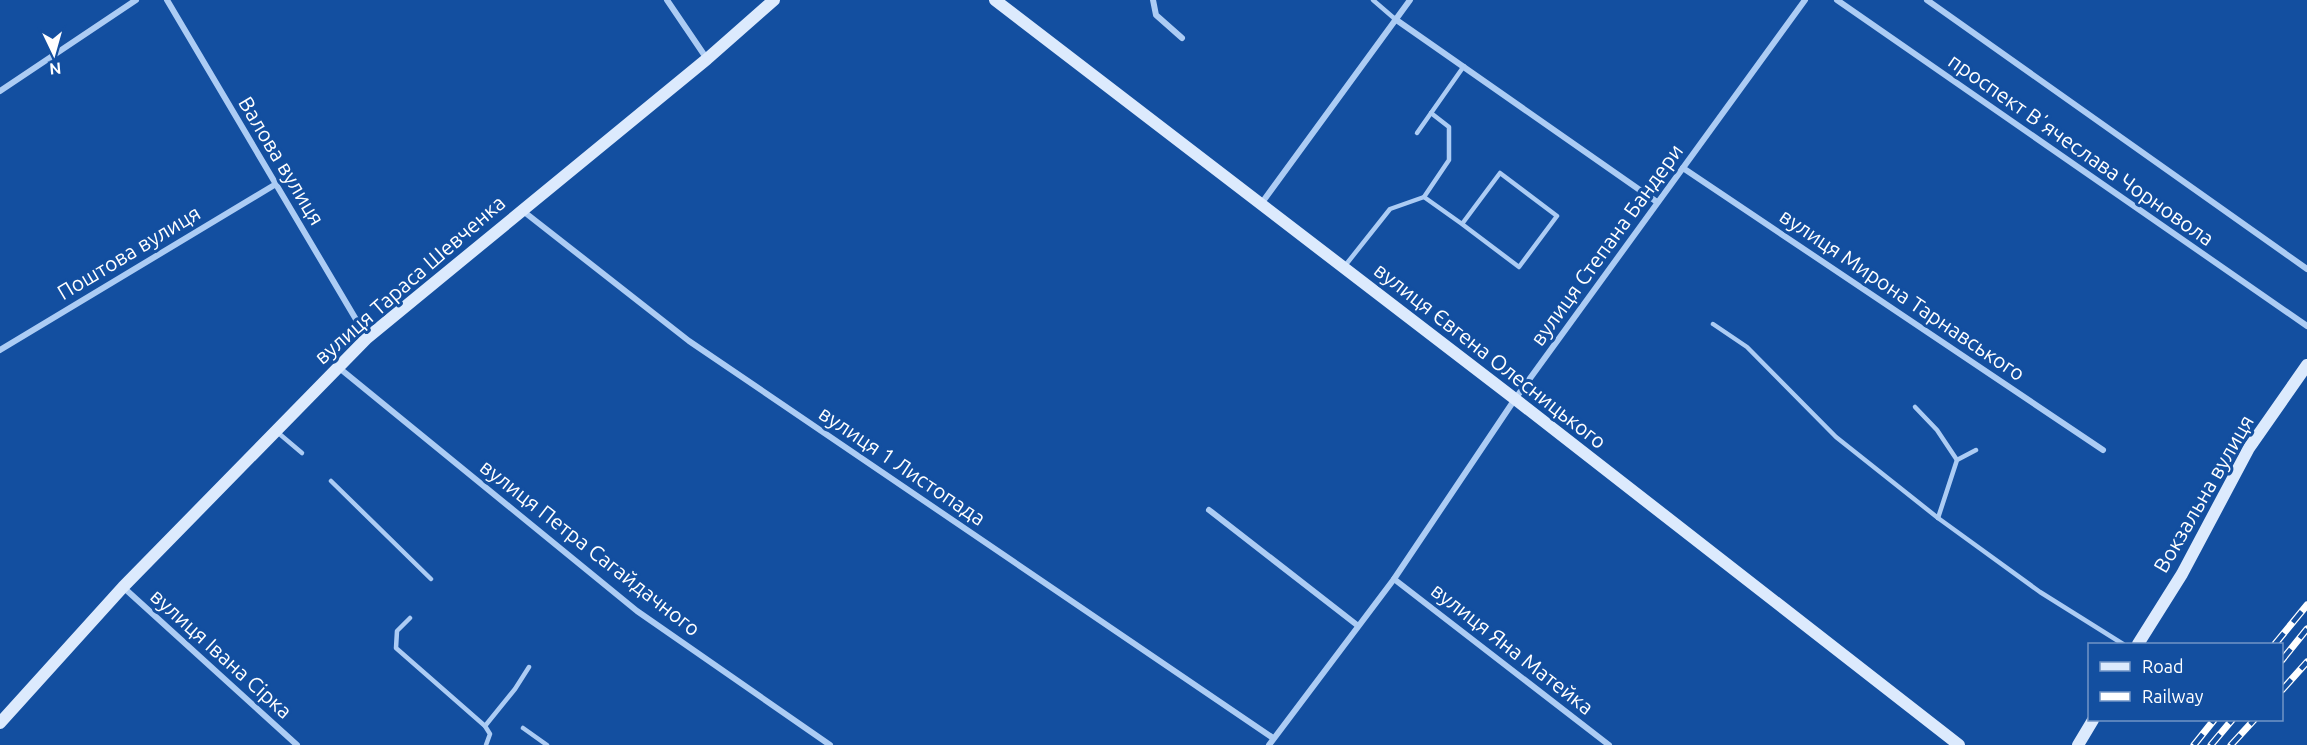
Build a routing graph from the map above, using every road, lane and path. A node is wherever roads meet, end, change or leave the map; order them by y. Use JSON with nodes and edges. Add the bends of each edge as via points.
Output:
{"nodes":[{"id":1,"x":136,"y":0,"type":"edge"},
{"id":2,"x":167,"y":0,"type":"edge"},
{"id":3,"x":667,"y":0,"type":"edge"},
{"id":4,"x":774,"y":0,"type":"edge"},
{"id":5,"x":995,"y":0,"type":"edge"},
{"id":6,"x":1153,"y":0,"type":"edge"},
{"id":7,"x":1373,"y":0,"type":"edge"},
{"id":8,"x":1410,"y":0,"type":"edge"},
{"id":9,"x":1805,"y":0,"type":"edge"},
{"id":10,"x":1837,"y":0,"type":"edge"},
{"id":11,"x":1927,"y":0,"type":"edge"},
{"id":12,"x":1395,"y":19,"type":"junction"},
{"id":13,"x":1182,"y":38,"type":"dead end"},
{"id":14,"x":707,"y":59,"type":"junction"},
{"id":15,"x":1464,"y":65,"type":"junction"},
{"id":16,"x":0,"y":91,"type":"edge"},
{"id":17,"x":1431,"y":113,"type":"junction"},
{"id":18,"x":1417,"y":133,"type":"dead end"},
{"id":19,"x":1683,"y":168,"type":"junction"},
{"id":20,"x":276,"y":184,"type":"junction"},
{"id":21,"x":1424,"y":197,"type":"junction"},
{"id":22,"x":1657,"y":202,"type":"junction"},
{"id":23,"x":1261,"y":204,"type":"junction"},
{"id":24,"x":522,"y":210,"type":"junction"},
{"id":25,"x":1462,"y":224,"type":"junction"},
{"id":26,"x":1344,"y":267,"type":"junction"},
{"id":27,"x":2307,"y":269,"type":"edge"},
{"id":28,"x":1713,"y":324,"type":"dead end"},
{"id":29,"x":2307,"y":326,"type":"edge"},
{"id":30,"x":367,"y":338,"type":"junction"},
{"id":31,"x":0,"y":350,"type":"edge"},
{"id":32,"x":2307,"y":365,"type":"edge"},
{"id":33,"x":338,"y":366,"type":"junction"},
{"id":34,"x":1515,"y":399,"type":"junction"},
{"id":35,"x":1915,"y":407,"type":"dead end"},
{"id":36,"x":276,"y":431,"type":"junction"},
{"id":37,"x":1976,"y":450,"type":"dead end"},
{"id":38,"x":2103,"y":450,"type":"dead end"},
{"id":39,"x":302,"y":453,"type":"dead end"},
{"id":40,"x":1957,"y":460,"type":"junction"},
{"id":41,"x":331,"y":480,"type":"dead end"},
{"id":42,"x":1209,"y":510,"type":"dead end"},
{"id":43,"x":1938,"y":518,"type":"junction"},
{"id":44,"x":431,"y":579,"type":"dead end"},
{"id":45,"x":1394,"y":579,"type":"junction"},
{"id":46,"x":123,"y":587,"type":"junction"},
{"id":47,"x":410,"y":618,"type":"dead end"},
{"id":48,"x":1357,"y":625,"type":"junction"},
{"id":49,"x":2120,"y":643,"type":"edge"},
{"id":50,"x":2139,"y":643,"type":"edge"},
{"id":51,"x":529,"y":667,"type":"dead end"},
{"id":52,"x":2093,"y":721,"type":"edge"},
{"id":53,"x":0,"y":723,"type":"edge"},
{"id":54,"x":485,"y":726,"type":"junction"},
{"id":55,"x":523,"y":728,"type":"dead end"},
{"id":56,"x":1273,"y":738,"type":"junction"},
{"id":57,"x":297,"y":745,"type":"edge"},
{"id":58,"x":486,"y":745,"type":"edge"},
{"id":59,"x":547,"y":745,"type":"edge"},
{"id":60,"x":830,"y":745,"type":"edge"},
{"id":61,"x":1269,"y":745,"type":"edge"},
{"id":62,"x":1609,"y":745,"type":"edge"},
{"id":63,"x":1959,"y":745,"type":"edge"},
{"id":64,"x":2078,"y":745,"type":"edge"}],
"edges":[{"from":1,"to":16,"type":"street"},
{"from":2,"to":20,"type":"street","name":"Валова вулиця"},
{"from":3,"to":14,"type":"street"},
{"from":4,"to":14,"type":"street","name":"вулиця Тараса Шевченка"},
{"from":5,"to":23,"type":"street","name":"вулиця Євгена Олесницького"},
{"from":6,"to":13,"type":"street","via":[[1156,15]]},
{"from":7,"to":12,"type":"lane"},
{"from":8,"to":12,"type":"street"},
{"from":9,"to":19,"type":"street","name":"вулиця Степана Бандери"},
{"from":10,"to":29,"type":"street","name":"проспект Вʼячеслава Чорновола"},
{"from":11,"to":27,"type":"street","name":"проспект Вʼячеслава Чорновола"},
{"from":12,"to":15,"type":"street"},
{"from":12,"to":23,"type":"street"},
{"from":14,"to":24,"type":"street","name":"вулиця Тараса Шевченка"},
{"from":15,"to":17,"type":"lane"},
{"from":15,"to":22,"type":"street"},
{"from":17,"to":18,"type":"lane"},
{"from":17,"to":21,"type":"lane","via":[[1449,126],[1449,160]]},
{"from":19,"to":22,"type":"street","name":"вулиця Степана Бандери"},
{"from":19,"to":38,"type":"street","name":"вулиця Мирона Тарнавського"},
{"from":20,"to":30,"type":"street","name":"Валова вулиця"},
{"from":20,"to":31,"type":"street","name":"Поштова вулиця"},
{"from":21,"to":25,"type":"lane"},
{"from":21,"to":26,"type":"lane","via":[[1390,209]]},
{"from":22,"to":34,"type":"street","name":"вулиця Степана Бандери"},
{"from":23,"to":26,"type":"street","name":"вулиця Євгена Олесницького"},
{"from":24,"to":30,"type":"street","name":"вулиця Тараса Шевченка"},
{"from":24,"to":56,"type":"street","name":"вулиця 1 Листопада","via":[[689,341]]},
{"from":25,"to":25,"type":"lane","via":[[1500,173],[1557,216],[1519,267]]},
{"from":26,"to":34,"type":"street","name":"вулиця Євгена Олесницького"},
{"from":28,"to":43,"type":"lane","via":[[1746,347],[1836,437]]},
{"from":30,"to":33,"type":"street","name":"вулиця Тараса Шевченка"},
{"from":32,"to":50,"type":"street","name":"Вокзальна вулиця","via":[[2249,448],[2182,574]]},
{"from":33,"to":36,"type":"street","name":"вулиця Тараса Шевченка"},
{"from":33,"to":60,"type":"street","name":"вулиця Петра Сагайдачного","via":[[637,611]]},
{"from":34,"to":45,"type":"street","name":"вулиця Степана Бандери"},
{"from":34,"to":63,"type":"street","name":"вулиця Євгена Олесницького"},
{"from":35,"to":40,"type":"lane"},
{"from":36,"to":39,"type":"lane"},
{"from":36,"to":46,"type":"street","name":"вулиця Тараса Шевченка"},
{"from":37,"to":40,"type":"lane"},
{"from":40,"to":43,"type":"lane"},
{"from":41,"to":44,"type":"lane"},
{"from":42,"to":48,"type":"street"},
{"from":43,"to":49,"type":"lane","via":[[2040,592]]},
{"from":45,"to":48,"type":"street","name":"вулиця Степана Бандери"},
{"from":45,"to":62,"type":"street","name":"вулиця Яна Матейка"},
{"from":46,"to":53,"type":"street","name":"вулиця Тараса Шевченка"},
{"from":46,"to":57,"type":"street","name":"вулиця Івана Сірка"},
{"from":47,"to":54,"type":"lane","via":[[397,632],[396,648]]},
{"from":48,"to":56,"type":"street","name":"вулиця Степана Бандери"},
{"from":51,"to":54,"type":"lane"},
{"from":52,"to":64,"type":"street"},
{"from":54,"to":58,"type":"lane","via":[[490,734]]},
{"from":55,"to":59,"type":"lane"},
{"from":56,"to":61,"type":"street","name":"вулиця Степана Бандери"}]}
